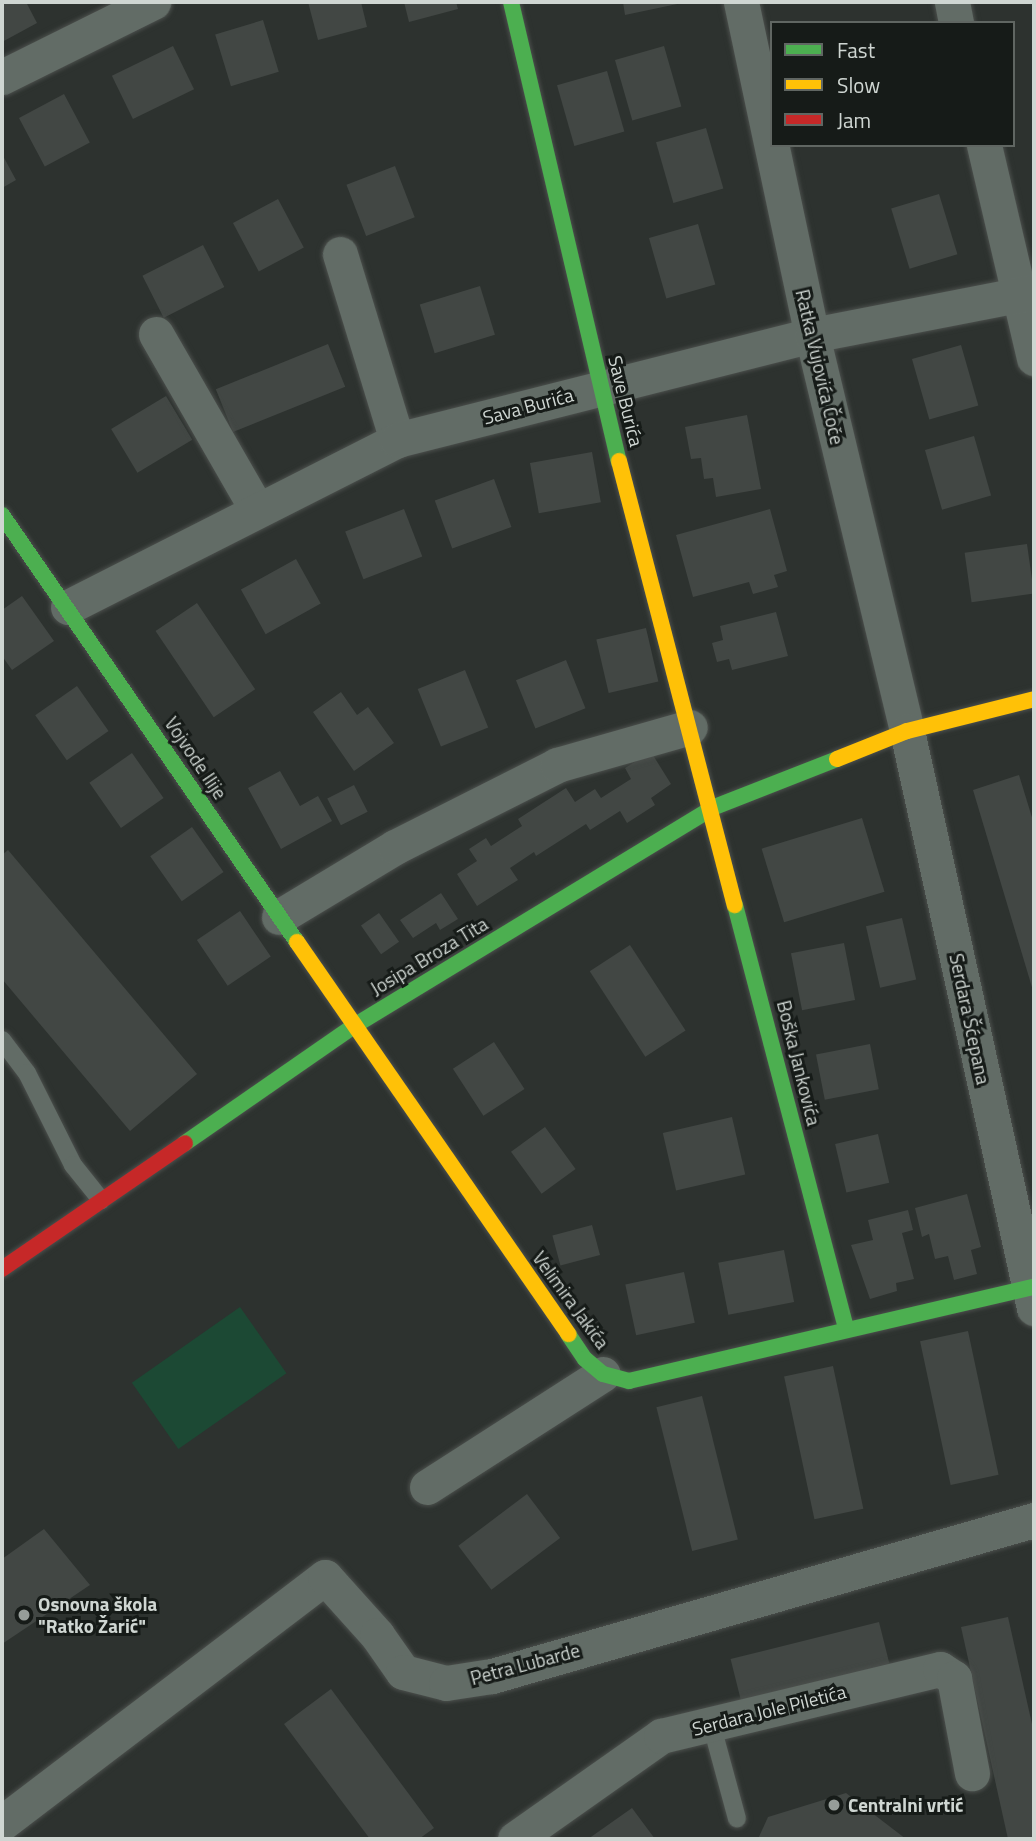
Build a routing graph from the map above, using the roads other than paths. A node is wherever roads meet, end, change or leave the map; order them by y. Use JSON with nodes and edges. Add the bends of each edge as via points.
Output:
{"nodes":[{"id":1,"x":153,"y":2,"type":"edge"},
{"id":2,"x":511,"y":2,"type":"edge"},
{"id":3,"x":741,"y":2,"type":"edge"},
{"id":4,"x":951,"y":2,"type":"edge"},
{"id":5,"x":956,"y":21,"type":"edge"},
{"id":6,"x":2,"y":77,"type":"edge"},
{"id":7,"x":770,"y":138,"type":"edge"},
{"id":8,"x":772,"y":147,"type":"edge"},
{"id":9,"x":986,"y":147,"type":"edge"},
{"id":10,"x":340,"y":254,"type":"dead end"},
{"id":11,"x":1027,"y":293,"type":"edge"},
{"id":12,"x":156,"y":334,"type":"dead end"},
{"id":13,"x":812,"y":335,"type":"junction"},
{"id":14,"x":1034,"y":358,"type":"edge"},
{"id":15,"x":600,"y":387,"type":"junction"},
{"id":16,"x":397,"y":440,"type":"junction"},
{"id":17,"x":256,"y":508,"type":"junction"},
{"id":18,"x":2,"y":515,"type":"edge"},
{"id":19,"x":68,"y":607,"type":"junction"},
{"id":20,"x":1034,"y":699,"type":"edge"},
{"id":21,"x":690,"y":727,"type":"junction"},
{"id":22,"x":907,"y":731,"type":"junction"},
{"id":23,"x":712,"y":808,"type":"junction"},
{"id":24,"x":279,"y":916,"type":"junction"},
{"id":25,"x":354,"y":1026,"type":"junction"},
{"id":26,"x":2,"y":1040,"type":"edge"},
{"id":27,"x":101,"y":1200,"type":"junction"},
{"id":28,"x":2,"y":1269,"type":"edge"},
{"id":29,"x":1033,"y":1295,"type":"edge"},
{"id":30,"x":846,"y":1329,"type":"junction"},
{"id":31,"x":603,"y":1374,"type":"junction"},
{"id":32,"x":427,"y":1487,"type":"dead end"},
{"id":33,"x":1034,"y":1520,"type":"edge"},
{"id":34,"x":711,"y":1723,"type":"junction"},
{"id":35,"x":972,"y":1773,"type":"dead end"},
{"id":36,"x":737,"y":1819,"type":"dead end"},
{"id":37,"x":2,"y":1823,"type":"edge"},
{"id":38,"x":515,"y":1839,"type":"edge"}],
"edges":[{"from":1,"to":6,"type":"street"},
{"from":2,"to":15,"type":"street","name":"Save Burića"},
{"from":3,"to":7,"type":"street","name":"Ratka Vujovića Čoče"},
{"from":4,"to":5,"type":"street"},
{"from":8,"to":13,"type":"street","name":"Ratka Vujovića Čoče"},
{"from":9,"to":11,"type":"street"},
{"from":10,"to":16,"type":"street"},
{"from":11,"to":13,"type":"street","name":"Sava Burića"},
{"from":11,"to":14,"type":"street"},
{"from":12,"to":17,"type":"street"},
{"from":13,"to":15,"type":"street","name":"Sava Burića"},
{"from":13,"to":22,"type":"street","name":"Ratka Vujovića Čoče"},
{"from":15,"to":16,"type":"street","name":"Sava Burića"},
{"from":15,"to":21,"type":"street","name":"Save Burića"},
{"from":16,"to":17,"type":"street","name":"Sava Burića"},
{"from":17,"to":19,"type":"street","name":"Sava Burića"},
{"from":18,"to":19,"type":"street","name":"Vojvode Ilije"},
{"from":19,"to":24,"type":"street","name":"Vojvode Ilije"},
{"from":20,"to":22,"type":"street","name":"Josipa Broza Tita"},
{"from":21,"to":23,"type":"street","name":"Save Burića"},
{"from":21,"to":24,"type":"street","via":[[557,765],[395,847]]},
{"from":22,"to":23,"type":"street","name":"Josipa Broza Tita"},
{"from":22,"to":29,"type":"street","name":"Serdara Šćepana"},
{"from":23,"to":25,"type":"street","name":"Josipa Broza Tita"},
{"from":23,"to":30,"type":"street","name":"Boška Jankovića"},
{"from":24,"to":25,"type":"street","name":"Vojvode Ilije"},
{"from":25,"to":27,"type":"street","name":"Josipa Broza Tita"},
{"from":25,"to":31,"type":"street","name":"Velimira Jakića","via":[[585,1359]]},
{"from":26,"to":27,"type":"lane","via":[[27,1073],[73,1165]]},
{"from":27,"to":28,"type":"street","name":"Josipa Broza Tita"},
{"from":29,"to":30,"type":"street","name":"Velimira Jakića"},
{"from":30,"to":31,"type":"street","name":"Velimira Jakića","via":[[629,1381]]},
{"from":31,"to":32,"type":"street"},
{"from":33,"to":37,"type":"street","name":"Petra Lubarde","via":[[492,1676],[446,1683],[403,1672],[325,1577]]},
{"from":34,"to":35,"type":"street","name":"Serdara Jole Piletića","via":[[946,1670],[954,1678]]},
{"from":34,"to":36,"type":"lane"},
{"from":34,"to":38,"type":"street","name":"Serdara Jole Piletića","via":[[661,1737],[627,1756]]}]}
